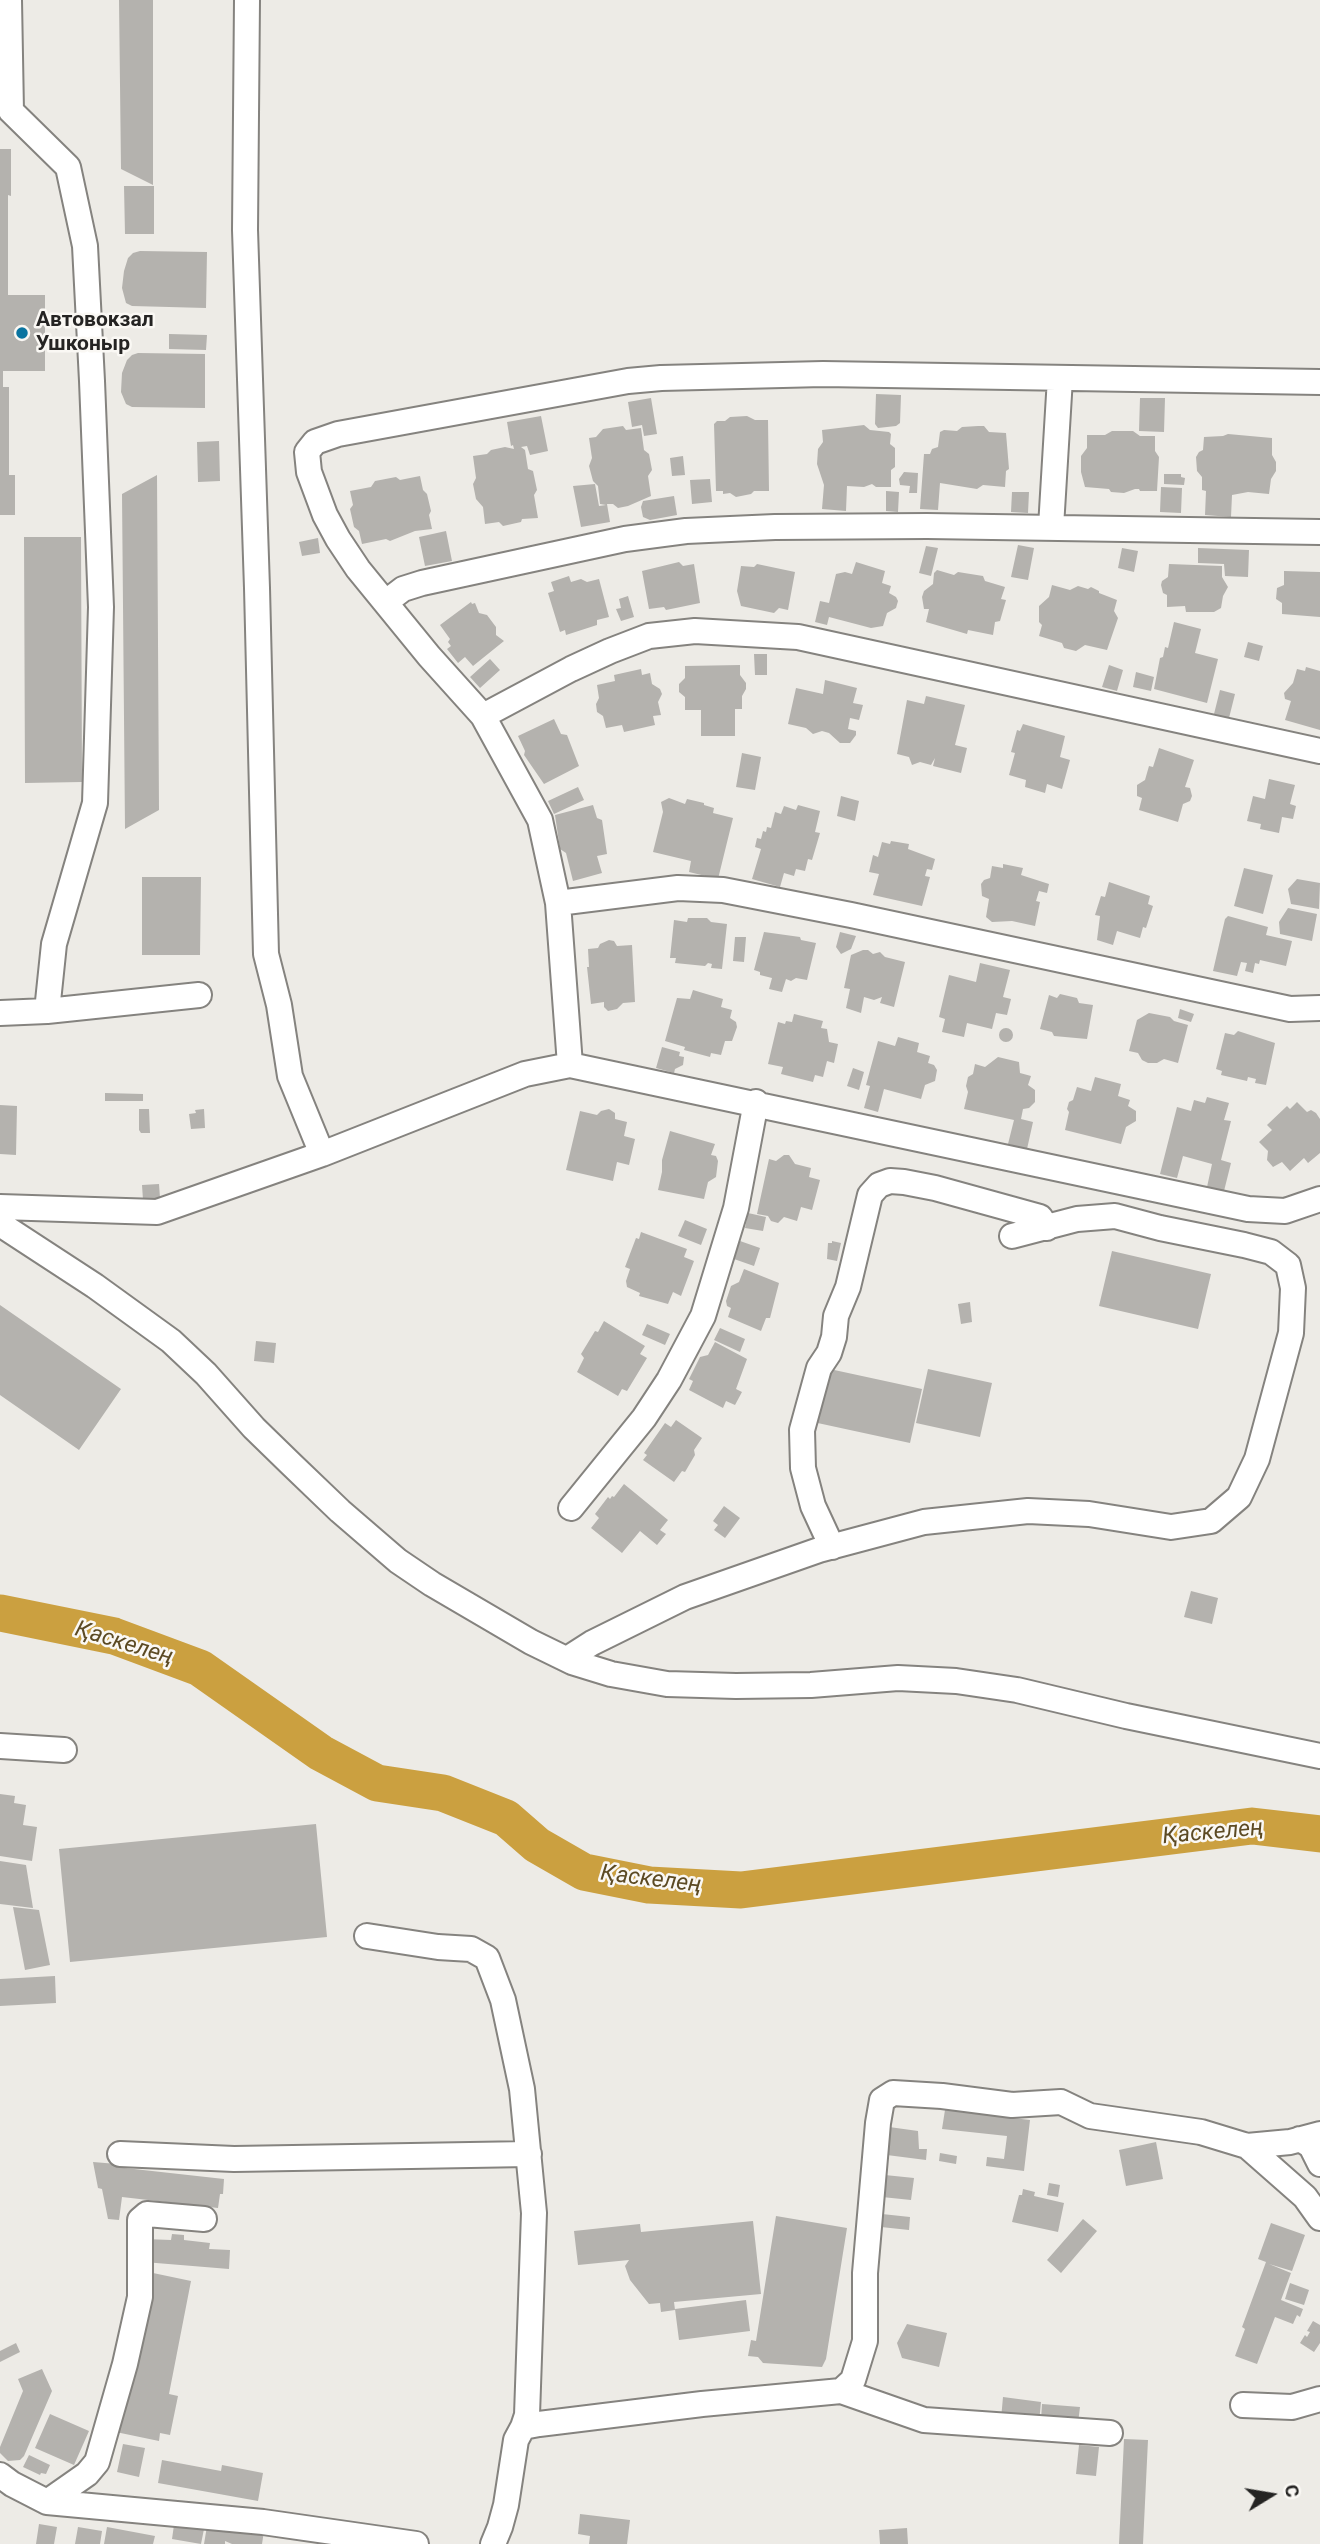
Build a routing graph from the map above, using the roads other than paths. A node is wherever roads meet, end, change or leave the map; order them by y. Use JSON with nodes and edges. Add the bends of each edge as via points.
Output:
{"nodes":[{"id":1,"x":9,"y":0,"type":"edge"},
{"id":2,"x":247,"y":0,"type":"edge"},
{"id":3,"x":1060,"y":378,"type":"junction"},
{"id":4,"x":1320,"y":382,"type":"edge"},
{"id":5,"x":1051,"y":527,"type":"junction"},
{"id":6,"x":1320,"y":532,"type":"edge"},
{"id":7,"x":386,"y":602,"type":"junction"},
{"id":8,"x":483,"y":716,"type":"junction"},
{"id":9,"x":1320,"y":751,"type":"edge"},
{"id":10,"x":558,"y":903,"type":"junction"},
{"id":11,"x":199,"y":995,"type":"dead end"},
{"id":12,"x":1320,"y":1008,"type":"edge"},
{"id":13,"x":47,"y":1011,"type":"junction"},
{"id":14,"x":0,"y":1013,"type":"edge"},
{"id":15,"x":570,"y":1065,"type":"junction"},
{"id":16,"x":756,"y":1102,"type":"junction"},
{"id":17,"x":323,"y":1154,"type":"junction"},
{"id":18,"x":1320,"y":1199,"type":"edge"},
{"id":19,"x":0,"y":1207,"type":"edge"},
{"id":20,"x":0,"y":1224,"type":"edge"},
{"id":21,"x":1047,"y":1228,"type":"junction"},
{"id":22,"x":1012,"y":1236,"type":"dead end"},
{"id":23,"x":571,"y":1508,"type":"dead end"},
{"id":24,"x":832,"y":1547,"type":"junction"},
{"id":25,"x":567,"y":1660,"type":"junction"},
{"id":26,"x":0,"y":1746,"type":"edge"},
{"id":27,"x":64,"y":1750,"type":"dead end"},
{"id":28,"x":1320,"y":1756,"type":"edge"},
{"id":29,"x":367,"y":1936,"type":"dead end"},
{"id":30,"x":1310,"y":2137,"type":"edge"},
{"id":31,"x":1247,"y":2146,"type":"junction"},
{"id":32,"x":120,"y":2154,"type":"dead end"},
{"id":33,"x":529,"y":2154,"type":"junction"},
{"id":34,"x":1320,"y":2164,"type":"edge"},
{"id":35,"x":1320,"y":2218,"type":"edge"},
{"id":36,"x":204,"y":2219,"type":"dead end"},
{"id":37,"x":841,"y":2391,"type":"junction"},
{"id":38,"x":1320,"y":2399,"type":"edge"},
{"id":39,"x":1243,"y":2405,"type":"dead end"},
{"id":40,"x":523,"y":2427,"type":"junction"},
{"id":41,"x":1110,"y":2432,"type":"dead end"},
{"id":42,"x":0,"y":2475,"type":"edge"},
{"id":43,"x":47,"y":2502,"type":"junction"},
{"id":44,"x":277,"y":2534,"type":"edge"},
{"id":45,"x":416,"y":2544,"type":"edge"},
{"id":46,"x":493,"y":2544,"type":"edge"}],
"edges":[{"from":1,"to":13,"type":"lane","via":[[11,111],[68,167],[85,246],[93,381],[101,607],[95,803],[54,944]]},
{"from":2,"to":17,"type":"lane","via":[[245,230],[266,954],[290,1076]]},
{"from":3,"to":4,"type":"lane"},
{"from":3,"to":5,"type":"lane"},
{"from":3,"to":7,"type":"lane","via":[[824,374],[650,379],[325,437],[307,452],[316,494],[338,539]]},
{"from":5,"to":6,"type":"lane"},
{"from":5,"to":7,"type":"lane","via":[[686,531],[611,541],[436,580],[403,589]]},
{"from":7,"to":8,"type":"lane"},
{"from":8,"to":9,"type":"lane","via":[[610,651],[649,636],[695,631],[798,637]]},
{"from":8,"to":10,"type":"lane","via":[[540,820]]},
{"from":10,"to":12,"type":"lane","via":[[678,888],[723,890],[1290,1009]]},
{"from":10,"to":15,"type":"lane"},
{"from":11,"to":13,"type":"lane"},
{"from":13,"to":14,"type":"lane"},
{"from":15,"to":16,"type":"lane"},
{"from":15,"to":17,"type":"lane","via":[[525,1074]]},
{"from":16,"to":18,"type":"lane","via":[[1248,1209],[1285,1211]]},
{"from":16,"to":23,"type":"lane","via":[[736,1208],[703,1316],[644,1418]]},
{"from":17,"to":19,"type":"lane","via":[[157,1212]]},
{"from":20,"to":25,"type":"lane","via":[[171,1341],[291,1464],[398,1561],[531,1643]]},
{"from":21,"to":22,"type":"lane"},
{"from":21,"to":24,"type":"lane","via":[[1040,1217],[904,1182],[878,1185],[870,1195],[834,1337],[819,1368],[802,1430],[803,1468],[813,1506]]},
{"from":21,"to":24,"type":"lane","via":[[1077,1219],[1115,1216],[1258,1248],[1288,1265],[1293,1288],[1291,1333],[1257,1459],[1239,1497],[1211,1521],[1171,1527],[1089,1514],[1028,1511],[924,1522]]},
{"from":24,"to":25,"type":"lane","via":[[685,1597]]},
{"from":25,"to":28,"type":"lane","via":[[667,1684],[811,1685],[898,1678],[969,1683]]},
{"from":26,"to":27,"type":"lane"},
{"from":29,"to":33,"type":"lane","via":[[471,1949],[487,1958],[503,2000],[522,2089]]},
{"from":30,"to":31,"type":"lane"},
{"from":30,"to":34,"type":"lane"},
{"from":31,"to":35,"type":"lane","via":[[1304,2197]]},
{"from":31,"to":37,"type":"lane","via":[[1201,2132],[1090,2116],[1061,2102],[1012,2105],[893,2093],[882,2100],[878,2123],[865,2273],[865,2341],[853,2380]]},
{"from":32,"to":33,"type":"lane","via":[[234,2160]]},
{"from":33,"to":40,"type":"lane","via":[[534,2213]]},
{"from":36,"to":43,"type":"lane","via":[[147,2214],[140,2220],[140,2297],[96,2462],[87,2474]]},
{"from":37,"to":40,"type":"lane"},
{"from":37,"to":41,"type":"lane","via":[[924,2420]]},
{"from":38,"to":39,"type":"lane","via":[[1293,2407]]},
{"from":40,"to":46,"type":"lane","via":[[516,2440],[506,2505]]},
{"from":42,"to":43,"type":"lane"},
{"from":43,"to":44,"type":"lane"},
{"from":44,"to":45,"type":"lane"}]}
